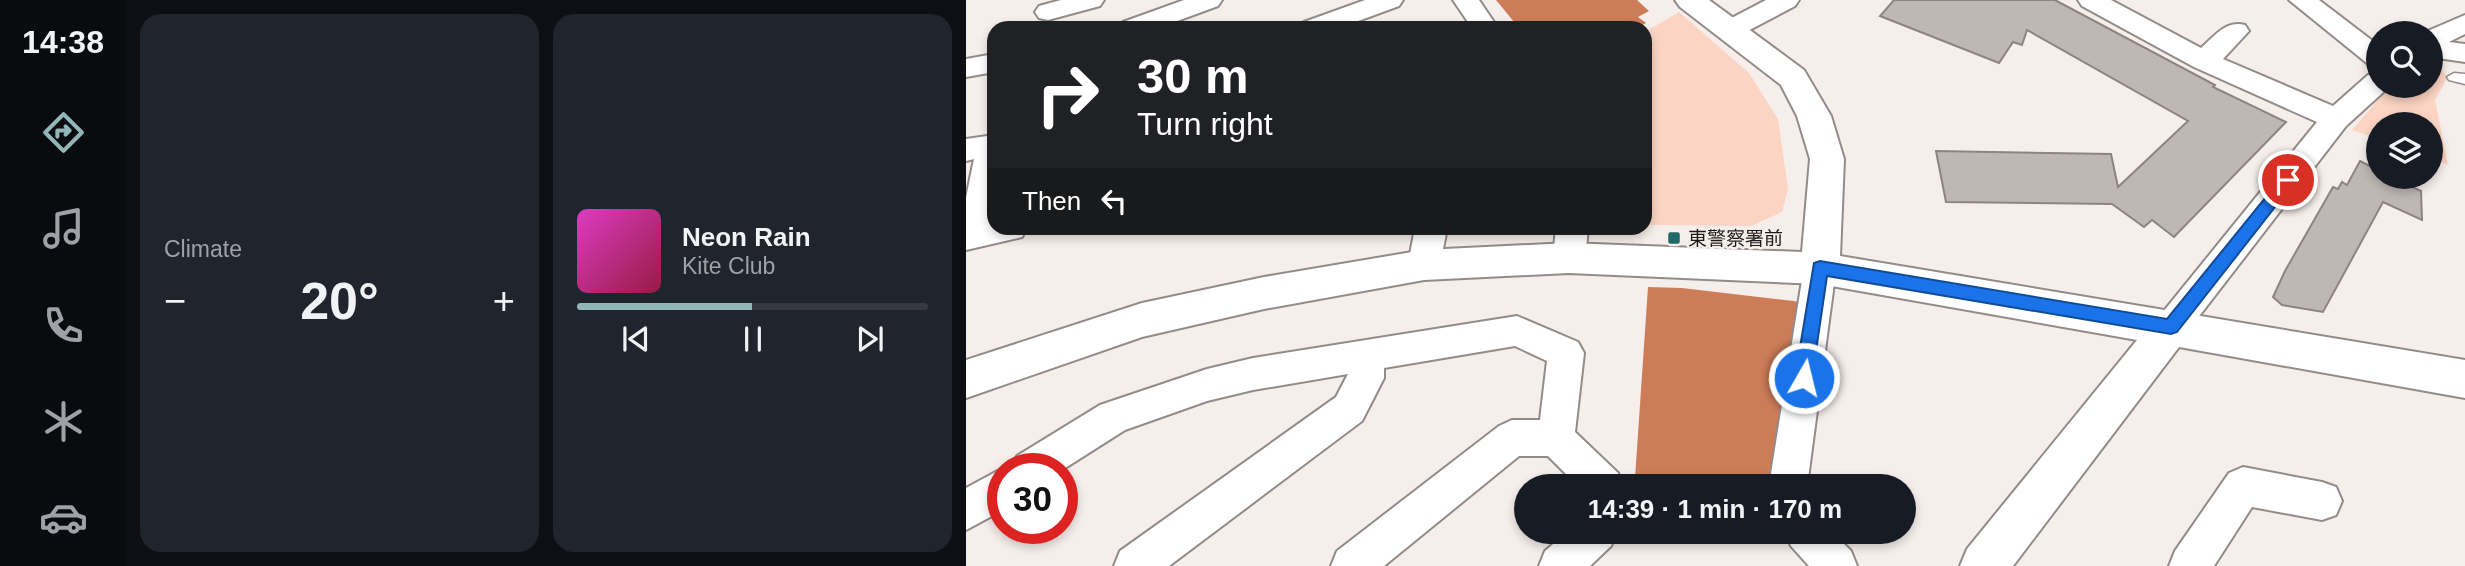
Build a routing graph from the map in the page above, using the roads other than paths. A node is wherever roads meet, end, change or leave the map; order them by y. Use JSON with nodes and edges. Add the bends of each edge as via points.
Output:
{"nodes":[{"id":1,"x":1091,"y":0,"type":"edge"},
{"id":2,"x":1209,"y":0,"type":"edge"},
{"id":3,"x":1390,"y":0,"type":"edge"},
{"id":4,"x":1466,"y":0,"type":"edge"},
{"id":5,"x":1690,"y":0,"type":"edge"},
{"id":6,"x":1786,"y":0,"type":"edge"},
{"id":7,"x":2302,"y":0,"type":"edge"},
{"id":8,"x":2110,"y":3,"type":"edge"},
{"id":9,"x":1047,"y":13,"type":"edge"},
{"id":10,"x":1151,"y":21,"type":"edge"},
{"id":11,"x":1332,"y":21,"type":"edge"},
{"id":12,"x":1480,"y":21,"type":"edge"},
{"id":13,"x":2465,"y":23,"type":"edge"},
{"id":14,"x":1731,"y":29,"type":"junction"},
{"id":15,"x":2236,"y":31,"type":"dead end"},
{"id":16,"x":2443,"y":34,"type":"edge"},
{"id":17,"x":2366,"y":49,"type":"edge"},
{"id":18,"x":2443,"y":49,"type":"edge"},
{"id":19,"x":2465,"y":52,"type":"edge"},
{"id":20,"x":2204,"y":61,"type":"junction"},
{"id":21,"x":987,"y":64,"type":"edge"},
{"id":22,"x":966,"y":68,"type":"edge"},
{"id":23,"x":2366,"y":93,"type":"edge"},
{"id":24,"x":2336,"y":119,"type":"junction"},
{"id":25,"x":987,"y":146,"type":"edge"},
{"id":26,"x":966,"y":150,"type":"edge"},
{"id":27,"x":987,"y":166,"type":"edge"},
{"id":28,"x":1430,"y":235,"type":"edge"},
{"id":29,"x":970,"y":236,"type":"edge"},
{"id":30,"x":1571,"y":243,"type":"edge"},
{"id":31,"x":1424,"y":265,"type":"junction"},
{"id":32,"x":1820,"y":268,"type":"junction"},
{"id":33,"x":2171,"y":327,"type":"junction"},
{"id":34,"x":1366,"y":355,"type":"junction"},
{"id":35,"x":966,"y":379,"type":"edge"},
{"id":36,"x":2465,"y":379,"type":"edge"},
{"id":37,"x":1556,"y":438,"type":"junction"},
{"id":38,"x":1056,"y":453,"type":"edge"},
{"id":39,"x":1592,"y":474,"type":"edge"},
{"id":40,"x":1790,"y":474,"type":"edge"},
{"id":41,"x":987,"y":497,"type":"edge"},
{"id":42,"x":2322,"y":501,"type":"dead end"},
{"id":43,"x":966,"y":511,"type":"edge"},
{"id":44,"x":1584,"y":544,"type":"edge"},
{"id":45,"x":1816,"y":544,"type":"edge"},
{"id":46,"x":1135,"y":566,"type":"edge"},
{"id":47,"x":1352,"y":566,"type":"edge"},
{"id":48,"x":1560,"y":566,"type":"edge"},
{"id":49,"x":1836,"y":566,"type":"edge"},
{"id":50,"x":1984,"y":566,"type":"edge"},
{"id":51,"x":2190,"y":566,"type":"edge"}],
"edges":[{"from":1,"to":9,"type":"street"},
{"from":2,"to":10,"type":"street"},
{"from":3,"to":11,"type":"street"},
{"from":4,"to":12,"type":"street"},
{"from":5,"to":14,"type":"street"},
{"from":6,"to":14,"type":"street"},
{"from":7,"to":17,"type":"street"},
{"from":8,"to":20,"type":"street"},
{"from":13,"to":16,"type":"street"},
{"from":14,"to":32,"type":"street","via":[[1793,78],[1823,140],[1827,167]]},
{"from":15,"to":20,"type":"street"},
{"from":18,"to":19,"type":"street"},
{"from":20,"to":24,"type":"street"},
{"from":21,"to":22,"type":"street"},
{"from":23,"to":24,"type":"street"},
{"from":24,"to":33,"type":"street"},
{"from":25,"to":26,"type":"street"},
{"from":27,"to":29,"type":"street"},
{"from":28,"to":31,"type":"street"},
{"from":30,"to":31,"type":"street"},
{"from":30,"to":32,"type":"street"},
{"from":31,"to":35,"type":"street","via":[[1142,320]]},
{"from":32,"to":33,"type":"street"},
{"from":32,"to":40,"type":"street"},
{"from":33,"to":36,"type":"street"},
{"from":33,"to":50,"type":"street"},
{"from":34,"to":37,"type":"street","via":[[1517,331],[1566,353]]},
{"from":34,"to":38,"type":"street","via":[[1253,373],[1136,409],[1113,417]]},
{"from":34,"to":46,"type":"street","via":[[1366,378],[1349,409]]},
{"from":37,"to":39,"type":"street"},
{"from":37,"to":47,"type":"street","via":[[1512,438]]},
{"from":41,"to":43,"type":"street"},
{"from":42,"to":51,"type":"street","via":[[2243,486]]},
{"from":44,"to":48,"type":"street"},
{"from":45,"to":49,"type":"street"}]}
